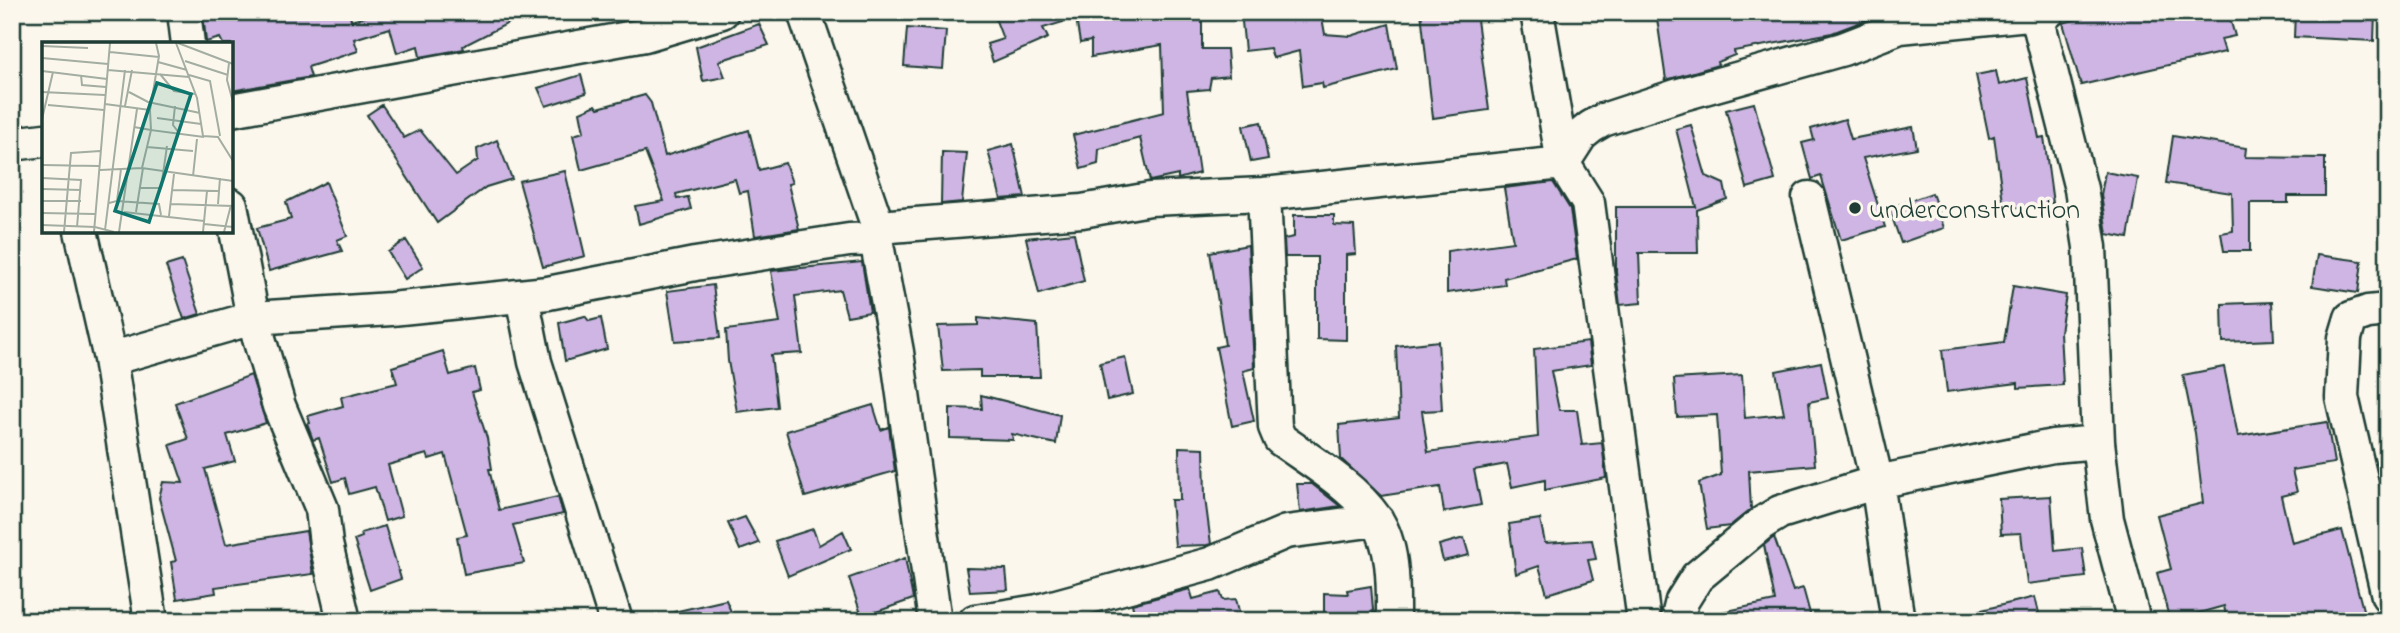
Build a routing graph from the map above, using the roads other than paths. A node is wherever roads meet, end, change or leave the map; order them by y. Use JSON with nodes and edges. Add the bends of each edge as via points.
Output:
{"nodes":[{"id":1,"x":184,"y":12,"type":"edge"},
{"id":2,"x":722,"y":12,"type":"edge"},
{"id":3,"x":804,"y":12,"type":"edge"},
{"id":4,"x":1537,"y":12,"type":"edge"},
{"id":5,"x":2040,"y":13,"type":"edge"},
{"id":6,"x":1898,"y":20,"type":"edge"},
{"id":7,"x":188,"y":42,"type":"edge"},
{"id":8,"x":233,"y":110,"type":"edge"},
{"id":9,"x":25,"y":142,"type":"edge"},
{"id":10,"x":42,"y":160,"type":"edge"},
{"id":11,"x":1563,"y":163,"type":"junction"},
{"id":12,"x":1264,"y":194,"type":"junction"},
{"id":13,"x":1809,"y":198,"type":"dead end"},
{"id":14,"x":233,"y":215,"type":"edge"},
{"id":15,"x":81,"y":233,"type":"edge"},
{"id":16,"x":877,"y":233,"type":"junction"},
{"id":17,"x":522,"y":296,"type":"junction"},
{"id":18,"x":2388,"y":310,"type":"edge"},
{"id":19,"x":253,"y":318,"type":"junction"},
{"id":20,"x":110,"y":359,"type":"junction"},
{"id":21,"x":2098,"y":442,"type":"junction"},
{"id":22,"x":1877,"y":482,"type":"junction"},
{"id":23,"x":1377,"y":520,"type":"junction"},
{"id":24,"x":2388,"y":596,"type":"edge"},
{"id":25,"x":151,"y":621,"type":"edge"},
{"id":26,"x":344,"y":621,"type":"edge"},
{"id":27,"x":616,"y":621,"type":"edge"},
{"id":28,"x":935,"y":621,"type":"edge"},
{"id":29,"x":975,"y":621,"type":"edge"},
{"id":30,"x":1393,"y":621,"type":"edge"},
{"id":31,"x":1644,"y":621,"type":"edge"},
{"id":32,"x":1677,"y":621,"type":"edge"},
{"id":33,"x":1898,"y":621,"type":"edge"},
{"id":34,"x":2134,"y":621,"type":"edge"}],
"edges":[{"from":1,"to":7,"type":"street"},
{"from":2,"to":8,"type":"street","via":[[645,35]]},
{"from":3,"to":16,"type":"street"},
{"from":4,"to":11,"type":"street"},
{"from":5,"to":6,"type":"street"},
{"from":5,"to":21,"type":"street","via":[[2090,247]]},
{"from":6,"to":11,"type":"street","via":[[1843,49],[1603,120],[1581,135]]},
{"from":9,"to":10,"type":"street"},
{"from":11,"to":12,"type":"street"},
{"from":11,"to":31,"type":"street","via":[[1588,203]]},
{"from":12,"to":16,"type":"street","via":[[1150,199],[1082,211]]},
{"from":12,"to":23,"type":"street","via":[[1275,427],[1280,439],[1342,484]]},
{"from":13,"to":22,"type":"street"},
{"from":14,"to":19,"type":"street"},
{"from":15,"to":20,"type":"street"},
{"from":16,"to":17,"type":"street"},
{"from":16,"to":28,"type":"street"},
{"from":17,"to":19,"type":"street"},
{"from":17,"to":27,"type":"street","via":[[535,362]]},
{"from":18,"to":24,"type":"street","via":[[2351,318],[2342,387]]},
{"from":19,"to":20,"type":"street"},
{"from":19,"to":26,"type":"street","via":[[279,406],[322,509]]},
{"from":20,"to":25,"type":"street"},
{"from":21,"to":22,"type":"street","via":[[2053,446]]},
{"from":21,"to":34,"type":"street","via":[[2107,519]]},
{"from":22,"to":32,"type":"street","via":[[1803,503],[1762,523],[1697,577],[1682,601]]},
{"from":22,"to":33,"type":"street"},
{"from":23,"to":29,"type":"street","via":[[1286,532],[1210,564],[1038,611]]},
{"from":23,"to":30,"type":"street","via":[[1389,552]]}]}
